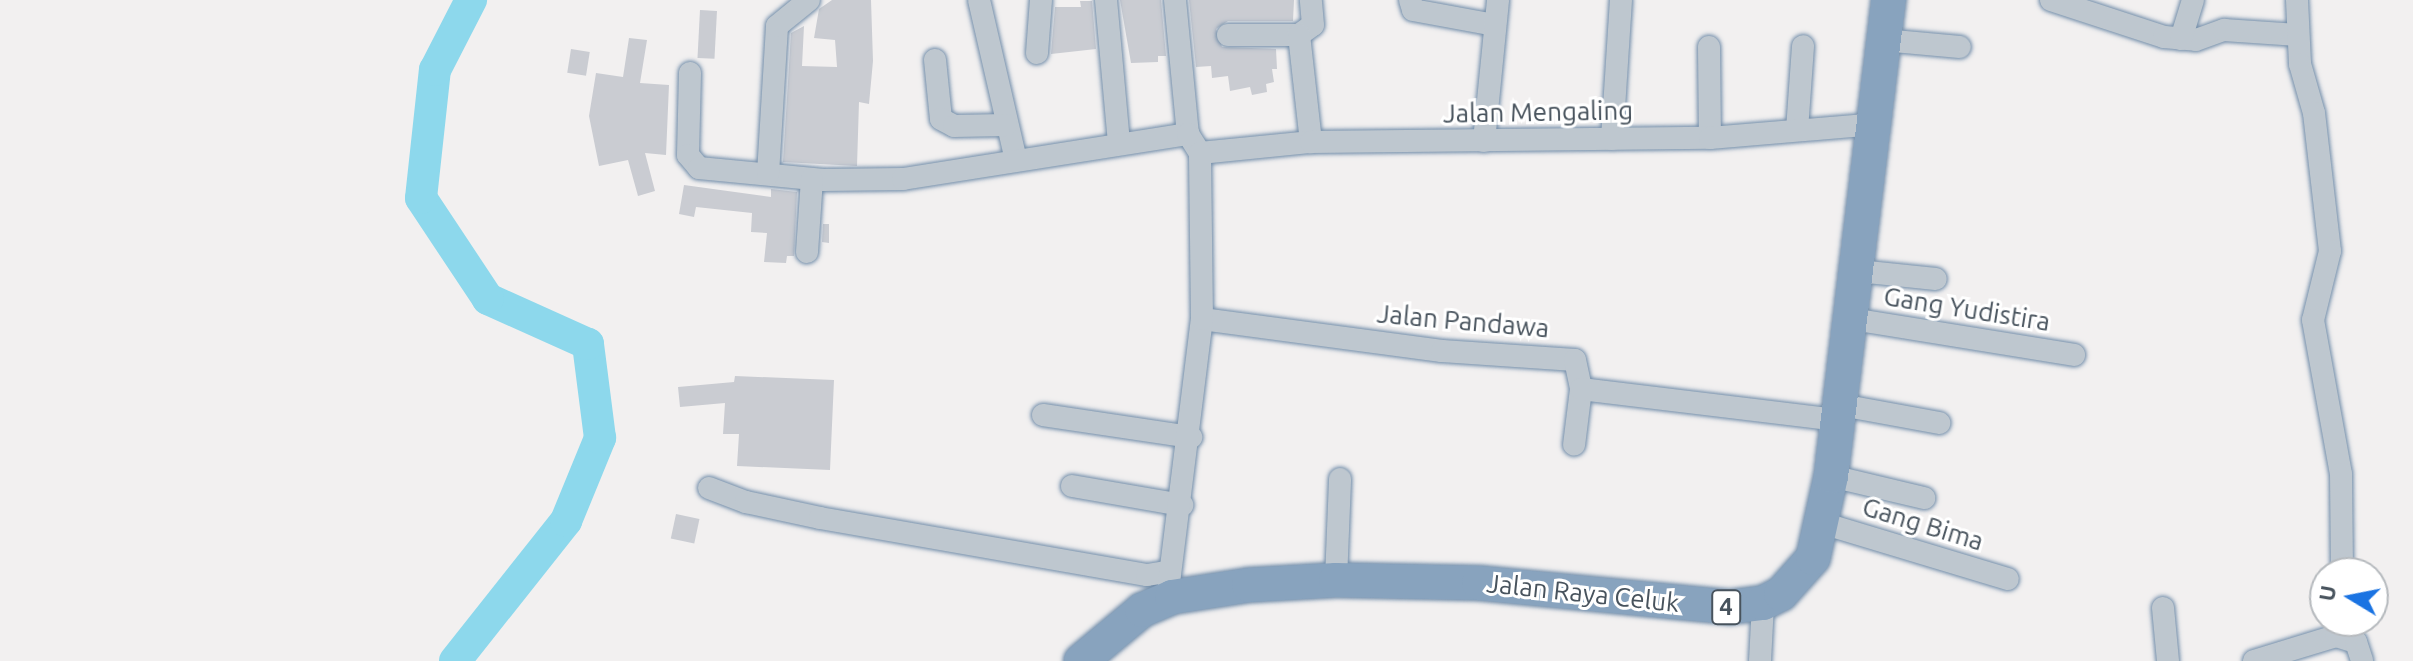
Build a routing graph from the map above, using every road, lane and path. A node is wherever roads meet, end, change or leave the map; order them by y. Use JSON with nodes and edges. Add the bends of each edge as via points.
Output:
{"nodes":[{"id":1,"x":809,"y":0,"type":"edge"},
{"id":2,"x":979,"y":0,"type":"edge"},
{"id":3,"x":1041,"y":0,"type":"edge"},
{"id":4,"x":1106,"y":0,"type":"edge"},
{"id":5,"x":1175,"y":0,"type":"edge"},
{"id":6,"x":1311,"y":0,"type":"edge"},
{"id":7,"x":1410,"y":0,"type":"edge"},
{"id":8,"x":1498,"y":0,"type":"edge"},
{"id":9,"x":1621,"y":0,"type":"edge"},
{"id":10,"x":1889,"y":0,"type":"edge"},
{"id":11,"x":2051,"y":0,"type":"edge"},
{"id":12,"x":2193,"y":0,"type":"edge"},
{"id":13,"x":2297,"y":0,"type":"edge"},
{"id":14,"x":1495,"y":25,"type":"junction"},
{"id":15,"x":1228,"y":35,"type":"dead end"},
{"id":16,"x":1299,"y":35,"type":"junction"},
{"id":17,"x":2298,"y":35,"type":"junction"},
{"id":18,"x":2188,"y":39,"type":"junction"},
{"id":19,"x":1883,"y":40,"type":"junction"},
{"id":20,"x":1803,"y":46,"type":"dead end"},
{"id":21,"x":1709,"y":47,"type":"dead end"},
{"id":22,"x":1960,"y":47,"type":"dead end"},
{"id":23,"x":1037,"y":53,"type":"dead end"},
{"id":24,"x":935,"y":60,"type":"dead end"},
{"id":25,"x":690,"y":73,"type":"dead end"},
{"id":26,"x":1875,"y":124,"type":"junction"},
{"id":27,"x":1006,"y":125,"type":"junction"},
{"id":28,"x":1797,"y":130,"type":"junction"},
{"id":29,"x":1710,"y":138,"type":"junction"},
{"id":30,"x":1612,"y":139,"type":"junction"},
{"id":31,"x":1484,"y":141,"type":"junction"},
{"id":32,"x":1119,"y":142,"type":"junction"},
{"id":33,"x":1311,"y":142,"type":"junction"},
{"id":34,"x":1194,"y":143,"type":"junction"},
{"id":35,"x":1016,"y":160,"type":"junction"},
{"id":36,"x":768,"y":174,"type":"junction"},
{"id":37,"x":812,"y":179,"type":"junction"},
{"id":38,"x":807,"y":252,"type":"dead end"},
{"id":39,"x":1866,"y":271,"type":"junction"},
{"id":40,"x":1936,"y":279,"type":"dead end"},
{"id":41,"x":1202,"y":319,"type":"junction"},
{"id":42,"x":1852,"y":319,"type":"junction"},
{"id":43,"x":2074,"y":355,"type":"dead end"},
{"id":44,"x":1581,"y":389,"type":"junction"},
{"id":45,"x":1840,"y":412,"type":"junction"},
{"id":46,"x":1043,"y":415,"type":"dead end"},
{"id":47,"x":1939,"y":423,"type":"dead end"},
{"id":48,"x":1191,"y":437,"type":"junction"},
{"id":49,"x":1574,"y":445,"type":"dead end"},
{"id":50,"x":1831,"y":476,"type":"junction"},
{"id":51,"x":1340,"y":479,"type":"dead end"},
{"id":52,"x":1072,"y":486,"type":"dead end"},
{"id":53,"x":709,"y":488,"type":"dead end"},
{"id":54,"x":1924,"y":498,"type":"dead end"},
{"id":55,"x":1182,"y":505,"type":"junction"},
{"id":56,"x":1822,"y":523,"type":"junction"},
{"id":57,"x":2342,"y":557,"type":"edge"},
{"id":58,"x":2008,"y":579,"type":"dead end"},
{"id":59,"x":1336,"y":580,"type":"junction"},
{"id":60,"x":1170,"y":584,"type":"junction"},
{"id":61,"x":1763,"y":603,"type":"junction"},
{"id":62,"x":2163,"y":608,"type":"dead end"},
{"id":63,"x":2314,"y":637,"type":"edge"},
{"id":64,"x":2349,"y":637,"type":"edge"},
{"id":65,"x":1081,"y":661,"type":"edge"},
{"id":66,"x":1760,"y":661,"type":"edge"},
{"id":67,"x":2168,"y":661,"type":"edge"},
{"id":68,"x":2254,"y":661,"type":"edge"},
{"id":69,"x":2362,"y":661,"type":"edge"}],
"edges":[{"from":1,"to":36,"type":"street","via":[[777,26]]},
{"from":2,"to":27,"type":"street"},
{"from":3,"to":23,"type":"street"},
{"from":4,"to":32,"type":"street"},
{"from":5,"to":34,"type":"street"},
{"from":6,"to":16,"type":"street","via":[[1313,25]]},
{"from":7,"to":14,"type":"street","via":[[1413,10]]},
{"from":8,"to":14,"type":"street"},
{"from":9,"to":30,"type":"street"},
{"from":10,"to":19,"type":"highway","name":"Jalan Raya Celuk","number":"4"},
{"from":11,"to":18,"type":"street"},
{"from":12,"to":18,"type":"street"},
{"from":13,"to":17,"type":"street"},
{"from":14,"to":31,"type":"street"},
{"from":15,"to":16,"type":"street"},
{"from":16,"to":33,"type":"street"},
{"from":17,"to":18,"type":"street","via":[[2224,30]]},
{"from":17,"to":57,"type":"street","via":[[2314,113],[2330,251],[2313,320],[2341,474]]},
{"from":19,"to":22,"type":"street"},
{"from":19,"to":26,"type":"highway","name":"Jalan Raya Celuk","number":"4"},
{"from":20,"to":28,"type":"street"},
{"from":21,"to":29,"type":"street"},
{"from":24,"to":27,"type":"street","via":[[941,119],[954,126]]},
{"from":25,"to":36,"type":"street","name":"Jalan Mengaling","via":[[688,149],[693,164]]},
{"from":26,"to":28,"type":"street","name":"Jalan Mengaling"},
{"from":26,"to":39,"type":"highway","name":"Jalan Raya Celuk","number":"4"},
{"from":27,"to":35,"type":"street"},
{"from":28,"to":29,"type":"street","name":"Jalan Mengaling"},
{"from":29,"to":30,"type":"street","name":"Jalan Mengaling"},
{"from":30,"to":31,"type":"street","name":"Jalan Mengaling"},
{"from":31,"to":33,"type":"street","name":"Jalan Mengaling"},
{"from":32,"to":34,"type":"street","name":"Jalan Mengaling"},
{"from":32,"to":35,"type":"street","name":"Jalan Mengaling"},
{"from":33,"to":34,"type":"street","name":"Jalan Mengaling"},
{"from":34,"to":41,"type":"street"},
{"from":35,"to":37,"type":"street","name":"Jalan Mengaling","via":[[903,179]]},
{"from":36,"to":37,"type":"street","name":"Jalan Mengaling"},
{"from":37,"to":38,"type":"street"},
{"from":39,"to":40,"type":"street"},
{"from":39,"to":42,"type":"highway","name":"Jalan Raya Celuk","number":"4"},
{"from":41,"to":44,"type":"street","name":"Jalan Pandawa","via":[[1442,351],[1572,359]]},
{"from":41,"to":48,"type":"street"},
{"from":42,"to":43,"type":"street","name":"Gang Yudistira"},
{"from":42,"to":45,"type":"highway","name":"Jalan Raya Celuk","number":"4"},
{"from":44,"to":45,"type":"street"},
{"from":44,"to":49,"type":"street"},
{"from":45,"to":47,"type":"street"},
{"from":45,"to":50,"type":"highway","name":"Jalan Raya Celuk","number":"4"},
{"from":46,"to":48,"type":"street"},
{"from":48,"to":55,"type":"street"},
{"from":50,"to":54,"type":"street"},
{"from":50,"to":56,"type":"highway","name":"Jalan Raya Celuk","number":"4"},
{"from":51,"to":59,"type":"street"},
{"from":52,"to":55,"type":"street"},
{"from":53,"to":60,"type":"street","via":[[820,518],[1147,575]]},
{"from":55,"to":60,"type":"street"},
{"from":56,"to":58,"type":"street","name":"Gang Bima"},
{"from":56,"to":61,"type":"highway","name":"Jalan Raya Celuk","number":"4","via":[[1813,558],[1799,579]]},
{"from":59,"to":60,"type":"highway","name":"Jalan Raya Celuk","number":"4"},
{"from":59,"to":61,"type":"highway","name":"Jalan Raya Celuk","number":"4","via":[[1540,587],[1730,607]]},
{"from":60,"to":65,"type":"highway","name":"Jalan Raya Celuk","number":"4"},
{"from":61,"to":66,"type":"street"},
{"from":62,"to":67,"type":"street"},
{"from":63,"to":68,"type":"street"},
{"from":64,"to":69,"type":"street"}]}
